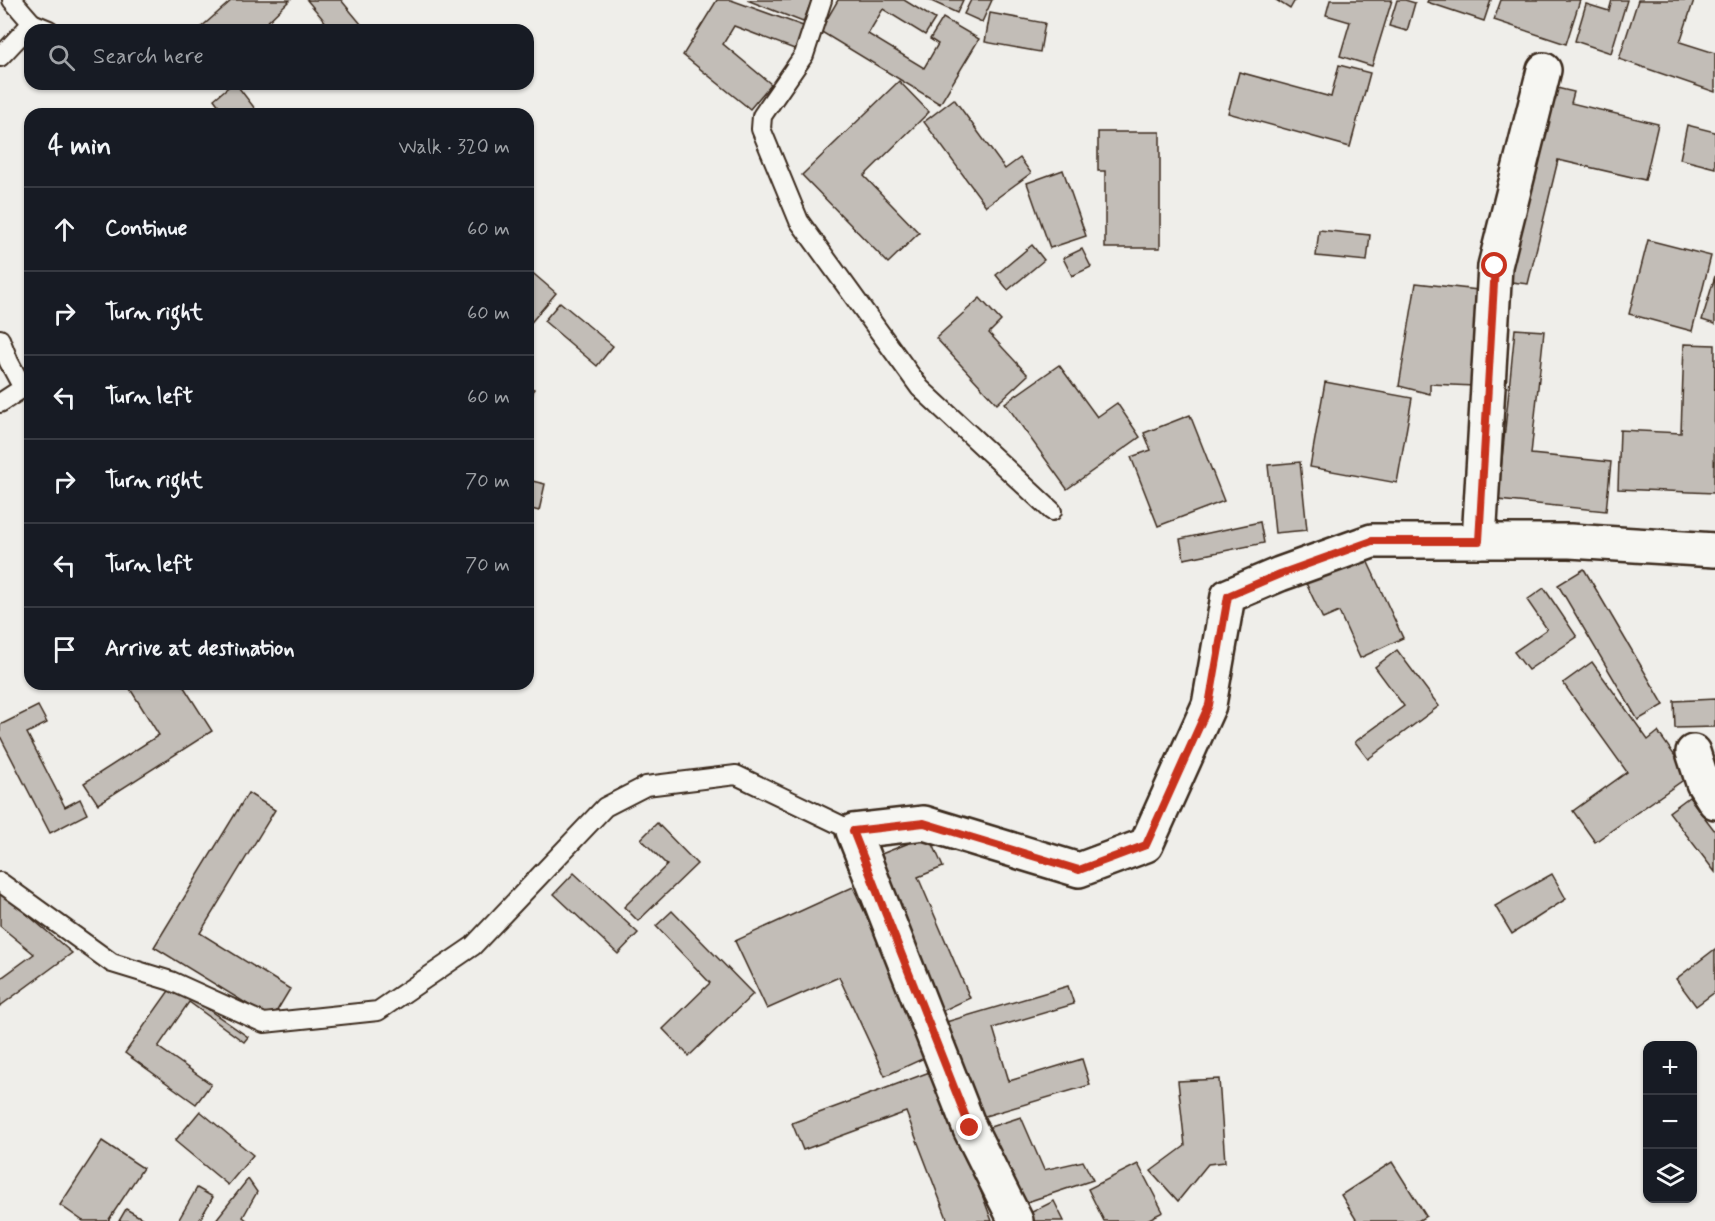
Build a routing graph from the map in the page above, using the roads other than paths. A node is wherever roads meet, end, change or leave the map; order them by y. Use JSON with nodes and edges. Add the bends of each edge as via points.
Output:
{"nodes":[{"id":1,"x":12,"y":0,"type":"edge"},
{"id":2,"x":822,"y":0,"type":"edge"},
{"id":3,"x":38,"y":24,"type":"edge"},
{"id":4,"x":24,"y":38,"type":"edge"},
{"id":5,"x":0,"y":57,"type":"edge"},
{"id":6,"x":1544,"y":70,"type":"dead end"},
{"id":7,"x":0,"y":339,"type":"edge"},
{"id":8,"x":24,"y":386,"type":"edge"},
{"id":9,"x":24,"y":390,"type":"edge"},
{"id":10,"x":0,"y":404,"type":"edge"},
{"id":11,"x":1052,"y":511,"type":"dead end"},
{"id":12,"x":1479,"y":541,"type":"junction"},
{"id":13,"x":1715,"y":550,"type":"edge"},
{"id":14,"x":1693,"y":752,"type":"dead end"},
{"id":15,"x":1715,"y":802,"type":"edge"},
{"id":16,"x":853,"y":831,"type":"junction"},
{"id":17,"x":0,"y":882,"type":"edge"},
{"id":18,"x":1016,"y":1221,"type":"edge"}],
"edges":[{"from":1,"to":3,"type":"lane"},
{"from":2,"to":11,"type":"lane","via":[[804,55],[762,116],[761,129],[799,220],[920,388]]},
{"from":4,"to":5,"type":"lane"},
{"from":6,"to":12,"type":"street","via":[[1495,266]]},
{"from":7,"to":8,"type":"lane"},
{"from":9,"to":10,"type":"lane"},
{"from":12,"to":13,"type":"street","via":[[1570,541]]},
{"from":12,"to":16,"type":"street","via":[[1372,541],[1228,596],[1209,705],[1146,845],[1079,870],[924,823]]},
{"from":14,"to":15,"type":"street","via":[[1703,783]]},
{"from":16,"to":17,"type":"lane","via":[[736,775],[646,786],[604,807],[473,946],[378,1011],[264,1023],[171,981],[112,963]]},
{"from":16,"to":18,"type":"street","via":[[970,1128]]}]}
